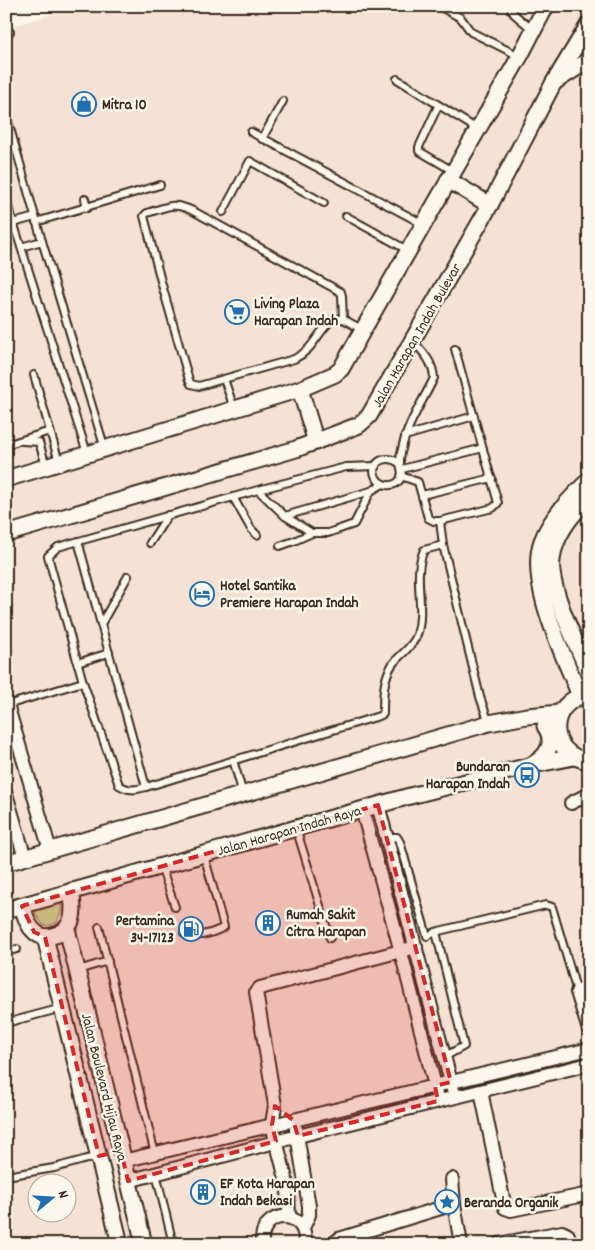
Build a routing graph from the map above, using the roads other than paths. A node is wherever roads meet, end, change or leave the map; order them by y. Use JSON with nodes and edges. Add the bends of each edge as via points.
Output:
{"nodes":[{"id":1,"x":439,"y":6,"type":"edge"},
{"id":2,"x":510,"y":6,"type":"edge"},
{"id":3,"x":546,"y":6,"type":"edge"},
{"id":4,"x":589,"y":24,"type":"edge"},
{"id":5,"x":534,"y":31,"type":"junction"},
{"id":6,"x":520,"y":56,"type":"junction"},
{"id":7,"x":589,"y":60,"type":"edge"},
{"id":8,"x":397,"y":80,"type":"dead end"},
{"id":9,"x":554,"y":82,"type":"junction"},
{"id":10,"x":283,"y":101,"type":"dead end"},
{"id":11,"x":438,"y":106,"type":"junction"},
{"id":12,"x":6,"y":114,"type":"edge"},
{"id":13,"x":477,"y":129,"type":"junction"},
{"id":14,"x":250,"y":132,"type":"dead end"},
{"id":15,"x":262,"y":139,"type":"junction"},
{"id":16,"x":453,"y":179,"type":"junction"},
{"id":17,"x":160,"y":185,"type":"dead end"},
{"id":18,"x":85,"y":199,"type":"dead end"},
{"id":19,"x":6,"y":200,"type":"edge"},
{"id":20,"x":324,"y":203,"type":"dead end"},
{"id":21,"x":488,"y":203,"type":"junction"},
{"id":22,"x":87,"y":208,"type":"junction"},
{"id":23,"x":223,"y":212,"type":"dead end"},
{"id":24,"x":346,"y":216,"type":"dead end"},
{"id":25,"x":36,"y":219,"type":"junction"},
{"id":26,"x":13,"y":223,"type":"junction"},
{"id":27,"x":423,"y":224,"type":"junction"},
{"id":28,"x":42,"y":240,"type":"junction"},
{"id":29,"x":21,"y":247,"type":"junction"},
{"id":30,"x":408,"y":250,"type":"junction"},
{"id":31,"x":343,"y":319,"type":"junction"},
{"id":32,"x":364,"y":330,"type":"junction"},
{"id":33,"x":413,"y":341,"type":"junction"},
{"id":34,"x":455,"y":349,"type":"dead end"},
{"id":35,"x":34,"y":375,"type":"dead end"},
{"id":36,"x":224,"y":379,"type":"junction"},
{"id":37,"x":302,"y":395,"type":"junction"},
{"id":38,"x":234,"y":410,"type":"junction"},
{"id":39,"x":474,"y":416,"type":"junction"},
{"id":40,"x":50,"y":431,"type":"junction"},
{"id":41,"x":405,"y":436,"type":"junction"},
{"id":42,"x":23,"y":441,"type":"junction"},
{"id":43,"x":316,"y":442,"type":"junction"},
{"id":44,"x":6,"y":445,"type":"edge"},
{"id":45,"x":483,"y":448,"type":"junction"},
{"id":46,"x":105,"y":449,"type":"junction"},
{"id":47,"x":87,"y":455,"type":"junction"},
{"id":48,"x":53,"y":464,"type":"junction"},
{"id":49,"x":376,"y":466,"type":"junction"},
{"id":50,"x":401,"y":469,"type":"junction"},
{"id":51,"x":492,"y":478,"type":"junction"},
{"id":52,"x":6,"y":479,"type":"edge"},
{"id":53,"x":589,"y":480,"type":"edge"},
{"id":54,"x":383,"y":484,"type":"junction"},
{"id":55,"x":258,"y":490,"type":"junction"},
{"id":56,"x":371,"y":492,"type":"junction"},
{"id":57,"x":422,"y":495,"type":"junction"},
{"id":58,"x":233,"y":497,"type":"junction"},
{"id":59,"x":589,"y":499,"type":"edge"},
{"id":60,"x":168,"y":516,"type":"junction"},
{"id":61,"x":285,"y":516,"type":"junction"},
{"id":62,"x":440,"y":521,"type":"junction"},
{"id":63,"x":312,"y":532,"type":"junction"},
{"id":64,"x":6,"y":534,"type":"edge"},
{"id":65,"x":257,"y":535,"type":"dead end"},
{"id":66,"x":78,"y":541,"type":"junction"},
{"id":67,"x":150,"y":543,"type":"dead end"},
{"id":68,"x":443,"y":545,"type":"junction"},
{"id":69,"x":280,"y":546,"type":"dead end"},
{"id":70,"x":128,"y":576,"type":"dead end"},
{"id":71,"x":101,"y":624,"type":"junction"},
{"id":72,"x":109,"y":653,"type":"junction"},
{"id":73,"x":77,"y":662,"type":"junction"},
{"id":74,"x":589,"y":673,"type":"edge"},
{"id":75,"x":83,"y":682,"type":"junction"},
{"id":76,"x":584,"y":695,"type":"edge"},
{"id":77,"x":7,"y":703,"type":"edge"},
{"id":78,"x":560,"y":712,"type":"junction"},
{"id":79,"x":527,"y":716,"type":"junction"},
{"id":80,"x":489,"y":723,"type":"junction"},
{"id":81,"x":582,"y":759,"type":"edge"},
{"id":82,"x":234,"y":760,"type":"junction"},
{"id":83,"x":533,"y":765,"type":"junction"},
{"id":84,"x":146,"y":787,"type":"junction"},
{"id":85,"x":6,"y":794,"type":"edge"},
{"id":86,"x":244,"y":794,"type":"junction"},
{"id":87,"x":589,"y":794,"type":"edge"},
{"id":88,"x":571,"y":803,"type":"dead end"},
{"id":89,"x":378,"y":805,"type":"junction"},
{"id":90,"x":362,"y":809,"type":"junction"},
{"id":91,"x":296,"y":828,"type":"junction"},
{"id":92,"x":387,"y":837,"type":"junction"},
{"id":93,"x":50,"y":850,"type":"junction"},
{"id":94,"x":204,"y":854,"type":"junction"},
{"id":95,"x":24,"y":858,"type":"junction"},
{"id":96,"x":6,"y":863,"type":"edge"},
{"id":97,"x":161,"y":865,"type":"junction"},
{"id":98,"x":70,"y":891,"type":"junction"},
{"id":99,"x":22,"y":906,"type":"junction"},
{"id":100,"x":174,"y":908,"type":"dead end"},
{"id":101,"x":6,"y":910,"type":"edge"},
{"id":102,"x":99,"y":927,"type":"dead end"},
{"id":103,"x":67,"y":929,"type":"junction"},
{"id":104,"x":184,"y":932,"type":"dead end"},
{"id":105,"x":436,"y":932,"type":"junction"},
{"id":106,"x":45,"y":937,"type":"junction"},
{"id":107,"x":330,"y":938,"type":"dead end"},
{"id":108,"x":419,"y":941,"type":"junction"},
{"id":109,"x":17,"y":949,"type":"dead end"},
{"id":110,"x":6,"y":952,"type":"edge"},
{"id":111,"x":401,"y":952,"type":"junction"},
{"id":112,"x":108,"y":961,"type":"junction"},
{"id":113,"x":77,"y":970,"type":"junction"},
{"id":114,"x":583,"y":989,"type":"edge"},
{"id":115,"x":62,"y":1008,"type":"junction"},
{"id":116,"x":6,"y":1023,"type":"edge"},
{"id":117,"x":589,"y":1030,"type":"edge"},
{"id":118,"x":589,"y":1049,"type":"edge"},
{"id":119,"x":444,"y":1057,"type":"junction"},
{"id":120,"x":589,"y":1064,"type":"edge"},
{"id":121,"x":451,"y":1082,"type":"junction"},
{"id":122,"x":435,"y":1086,"type":"junction"},
{"id":123,"x":481,"y":1091,"type":"junction"},
{"id":124,"x":454,"y":1098,"type":"junction"},
{"id":125,"x":438,"y":1102,"type":"junction"},
{"id":126,"x":275,"y":1105,"type":"junction"},
{"id":127,"x":293,"y":1120,"type":"junction"},
{"id":128,"x":272,"y":1125,"type":"junction"},
{"id":129,"x":298,"y":1136,"type":"junction"},
{"id":130,"x":276,"y":1141,"type":"junction"},
{"id":131,"x":155,"y":1154,"type":"junction"},
{"id":132,"x":98,"y":1156,"type":"junction"},
{"id":133,"x":122,"y":1156,"type":"junction"},
{"id":134,"x":156,"y":1173,"type":"junction"},
{"id":135,"x":6,"y":1176,"type":"edge"},
{"id":136,"x":452,"y":1179,"type":"dead end"},
{"id":137,"x":128,"y":1181,"type":"junction"},
{"id":138,"x":589,"y":1194,"type":"edge"},
{"id":139,"x":454,"y":1204,"type":"junction"},
{"id":140,"x":289,"y":1217,"type":"junction"},
{"id":141,"x":303,"y":1228,"type":"junction"},
{"id":142,"x":120,"y":1244,"type":"edge"},
{"id":143,"x":144,"y":1244,"type":"edge"},
{"id":144,"x":173,"y":1244,"type":"edge"},
{"id":145,"x":262,"y":1244,"type":"edge"},
{"id":146,"x":305,"y":1244,"type":"edge"},
{"id":147,"x":333,"y":1244,"type":"edge"},
{"id":148,"x":461,"y":1244,"type":"edge"},
{"id":149,"x":499,"y":1244,"type":"edge"},
{"id":150,"x":570,"y":1244,"type":"edge"}],
"edges":[{"from":1,"to":6,"type":"lane","via":[[461,18],[471,32]]},
{"from":2,"to":5,"type":"lane","via":[[514,14]]},
{"from":3,"to":5,"type":"street"},
{"from":4,"to":9,"type":"street","name":"Jalan Harapan Indah Bulevar"},
{"from":5,"to":6,"type":"street"},
{"from":6,"to":13,"type":"street"},
{"from":7,"to":9,"type":"street"},
{"from":8,"to":11,"type":"lane"},
{"from":9,"to":21,"type":"street","name":"Jalan Harapan Indah Bulevar"},
{"from":10,"to":15,"type":"lane"},
{"from":11,"to":13,"type":"lane"},
{"from":11,"to":16,"type":"lane","via":[[419,151]]},
{"from":12,"to":25,"type":"lane"},
{"from":13,"to":16,"type":"street"},
{"from":14,"to":15,"type":"lane"},
{"from":15,"to":27,"type":"lane"},
{"from":16,"to":21,"type":"street"},
{"from":16,"to":27,"type":"street"},
{"from":17,"to":22,"type":"lane"},
{"from":18,"to":22,"type":"lane"},
{"from":19,"to":26,"type":"lane"},
{"from":20,"to":23,"type":"lane","via":[[250,161]]},
{"from":21,"to":33,"type":"street","name":"Jalan Harapan Indah Bulevar"},
{"from":22,"to":25,"type":"lane"},
{"from":24,"to":30,"type":"lane"},
{"from":25,"to":26,"type":"lane"},
{"from":25,"to":28,"type":"lane"},
{"from":26,"to":29,"type":"lane"},
{"from":27,"to":30,"type":"street"},
{"from":28,"to":29,"type":"lane"},
{"from":28,"to":46,"type":"lane"},
{"from":29,"to":47,"type":"lane"},
{"from":30,"to":32,"type":"street"},
{"from":31,"to":32,"type":"lane"},
{"from":31,"to":36,"type":"lane","via":[[329,322],[301,355]]},
{"from":31,"to":36,"type":"lane","via":[[341,292],[194,211],[174,205],[147,213],[144,216],[189,380],[200,386]]},
{"from":32,"to":37,"type":"street","via":[[341,369]]},
{"from":33,"to":41,"type":"lane","via":[[434,368],[434,378]]},
{"from":33,"to":43,"type":"street","name":"Jalan Harapan Indah Bulevar","via":[[369,416],[359,425]]},
{"from":34,"to":39,"type":"lane"},
{"from":35,"to":40,"type":"lane"},
{"from":36,"to":38,"type":"lane"},
{"from":37,"to":38,"type":"street"},
{"from":37,"to":43,"type":"street"},
{"from":38,"to":46,"type":"street"},
{"from":39,"to":41,"type":"lane"},
{"from":39,"to":45,"type":"lane"},
{"from":40,"to":42,"type":"lane"},
{"from":40,"to":48,"type":"lane"},
{"from":41,"to":50,"type":"lane"},
{"from":42,"to":44,"type":"lane"},
{"from":42,"to":48,"type":"lane","via":[[39,442]]},
{"from":43,"to":64,"type":"street","name":"Jalan Harapan Indah Bulevar"},
{"from":45,"to":50,"type":"lane"},
{"from":45,"to":51,"type":"lane"},
{"from":46,"to":47,"type":"street"},
{"from":47,"to":48,"type":"street"},
{"from":48,"to":52,"type":"street"},
{"from":49,"to":50,"type":"lane","via":[[386,457],[394,458]]},
{"from":49,"to":54,"type":"lane","via":[[375,473]]},
{"from":49,"to":55,"type":"lane","via":[[346,467]]},
{"from":50,"to":54,"type":"lane","via":[[397,482]]},
{"from":50,"to":57,"type":"lane","via":[[418,482]]},
{"from":51,"to":57,"type":"lane"},
{"from":51,"to":62,"type":"lane","via":[[498,503],[493,508]]},
{"from":53,"to":76,"type":"street","via":[[550,526],[538,565],[549,616]]},
{"from":54,"to":56,"type":"lane"},
{"from":55,"to":58,"type":"lane"},
{"from":55,"to":61,"type":"lane"},
{"from":56,"to":61,"type":"lane"},
{"from":56,"to":63,"type":"lane","via":[[354,524],[328,533]]},
{"from":57,"to":62,"type":"lane","via":[[428,518]]},
{"from":58,"to":60,"type":"lane"},
{"from":58,"to":65,"type":"lane"},
{"from":59,"to":74,"type":"street","via":[[563,529],[552,561],[560,603]]},
{"from":60,"to":66,"type":"lane"},
{"from":60,"to":67,"type":"lane"},
{"from":61,"to":63,"type":"lane"},
{"from":62,"to":68,"type":"lane"},
{"from":63,"to":69,"type":"lane"},
{"from":66,"to":71,"type":"lane"},
{"from":66,"to":73,"type":"lane","via":[[58,547],[48,556]]},
{"from":68,"to":80,"type":"lane"},
{"from":68,"to":82,"type":"lane","via":[[424,550],[420,558],[421,612],[417,636],[405,654],[393,663],[387,675],[382,714]]},
{"from":70,"to":71,"type":"lane"},
{"from":71,"to":72,"type":"lane"},
{"from":72,"to":73,"type":"lane"},
{"from":72,"to":84,"type":"lane"},
{"from":73,"to":75,"type":"lane"},
{"from":75,"to":77,"type":"lane"},
{"from":75,"to":84,"type":"lane","via":[[119,785],[127,790]]},
{"from":76,"to":78,"type":"street","via":[[568,702]]},
{"from":77,"to":93,"type":"street"},
{"from":78,"to":79,"type":"street"},
{"from":78,"to":81,"type":"street","via":[[556,727],[559,741],[563,748]]},
{"from":79,"to":80,"type":"street"},
{"from":79,"to":83,"type":"street","via":[[542,722],[550,738],[548,751]]},
{"from":80,"to":86,"type":"street"},
{"from":81,"to":83,"type":"street","name":"Jalan Harapan Indah Raya"},
{"from":82,"to":84,"type":"lane"},
{"from":82,"to":86,"type":"lane"},
{"from":83,"to":89,"type":"street","name":"Jalan Harapan Indah Raya"},
{"from":85,"to":95,"type":"street"},
{"from":86,"to":93,"type":"street"},
{"from":87,"to":88,"type":"street"},
{"from":89,"to":90,"type":"street","name":"Jalan Harapan Indah Raya"},
{"from":89,"to":92,"type":"street"},
{"from":90,"to":91,"type":"street","name":"Jalan Harapan Indah Raya"},
{"from":90,"to":111,"type":"street"},
{"from":91,"to":94,"type":"street","name":"Jalan Harapan Indah Raya"},
{"from":91,"to":107,"type":"lane"},
{"from":92,"to":108,"type":"street"},
{"from":92,"to":108,"type":"lane","via":[[397,837],[400,842]]},
{"from":93,"to":95,"type":"street"},
{"from":94,"to":97,"type":"street","name":"Jalan Harapan Indah Raya"},
{"from":94,"to":104,"type":"lane","via":[[224,927],[189,936]]},
{"from":95,"to":96,"type":"street"},
{"from":97,"to":98,"type":"street","name":"Jalan Harapan Indah Raya"},
{"from":97,"to":100,"type":"lane"},
{"from":98,"to":99,"type":"street","name":"Jalan Harapan Indah Raya"},
{"from":98,"to":103,"type":"street","via":[[74,906]]},
{"from":99,"to":101,"type":"street","name":"Jalan Harapan Indah Raya"},
{"from":99,"to":106,"type":"street","via":[[34,932]]},
{"from":102,"to":112,"type":"lane"},
{"from":103,"to":106,"type":"street"},
{"from":103,"to":113,"type":"street","name":"Jalan Boulevard Hijau Raya"},
{"from":105,"to":108,"type":"lane"},
{"from":105,"to":114,"type":"lane","via":[[546,905],[552,907]]},
{"from":105,"to":119,"type":"lane","via":[[464,1046]]},
{"from":106,"to":115,"type":"street","name":"Jalan Boulevard Hijau Raya"},
{"from":108,"to":111,"type":"street"},
{"from":108,"to":119,"type":"street"},
{"from":109,"to":110,"type":"lane"},
{"from":111,"to":122,"type":"street"},
{"from":111,"to":126,"type":"street","via":[[257,989]]},
{"from":112,"to":113,"type":"lane"},
{"from":112,"to":131,"type":"lane"},
{"from":113,"to":133,"type":"street","name":"Jalan Boulevard Hijau Raya"},
{"from":114,"to":117,"type":"street"},
{"from":115,"to":116,"type":"lane"},
{"from":115,"to":132,"type":"street","name":"Jalan Boulevard Hijau Raya"},
{"from":118,"to":121,"type":"street"},
{"from":119,"to":121,"type":"street"},
{"from":120,"to":123,"type":"street"},
{"from":121,"to":122,"type":"street"},
{"from":121,"to":124,"type":"street"},
{"from":122,"to":125,"type":"street"},
{"from":122,"to":127,"type":"street"},
{"from":123,"to":124,"type":"street"},
{"from":123,"to":138,"type":"street","via":[[505,1208],[511,1210]]},
{"from":124,"to":125,"type":"street"},
{"from":125,"to":129,"type":"street"},
{"from":126,"to":127,"type":"street"},
{"from":126,"to":128,"type":"street"},
{"from":127,"to":128,"type":"street"},
{"from":127,"to":129,"type":"street"},
{"from":128,"to":130,"type":"street"},
{"from":128,"to":131,"type":"street"},
{"from":129,"to":130,"type":"street"},
{"from":129,"to":141,"type":"street","via":[[310,1206]]},
{"from":130,"to":134,"type":"street"},
{"from":130,"to":140,"type":"street","via":[[288,1188]]},
{"from":131,"to":133,"type":"street"},
{"from":132,"to":133,"type":"street"},
{"from":132,"to":135,"type":"lane"},
{"from":132,"to":142,"type":"street","name":"Jalan Boulevard Hijau Raya"},
{"from":133,"to":137,"type":"street","name":"Jalan Boulevard Hijau Raya"},
{"from":134,"to":137,"type":"street"},
{"from":134,"to":144,"type":"lane"},
{"from":136,"to":139,"type":"street"},
{"from":137,"to":143,"type":"street","name":"Jalan Boulevard Hijau Raya"},
{"from":139,"to":147,"type":"street","via":[[339,1239]]},
{"from":139,"to":148,"type":"street"},
{"from":140,"to":141,"type":"street"},
{"from":140,"to":145,"type":"street","via":[[271,1220],[262,1235]]},
{"from":141,"to":146,"type":"street"},
{"from":149,"to":150,"type":"street","via":[[562,1232],[568,1235]]}]}
